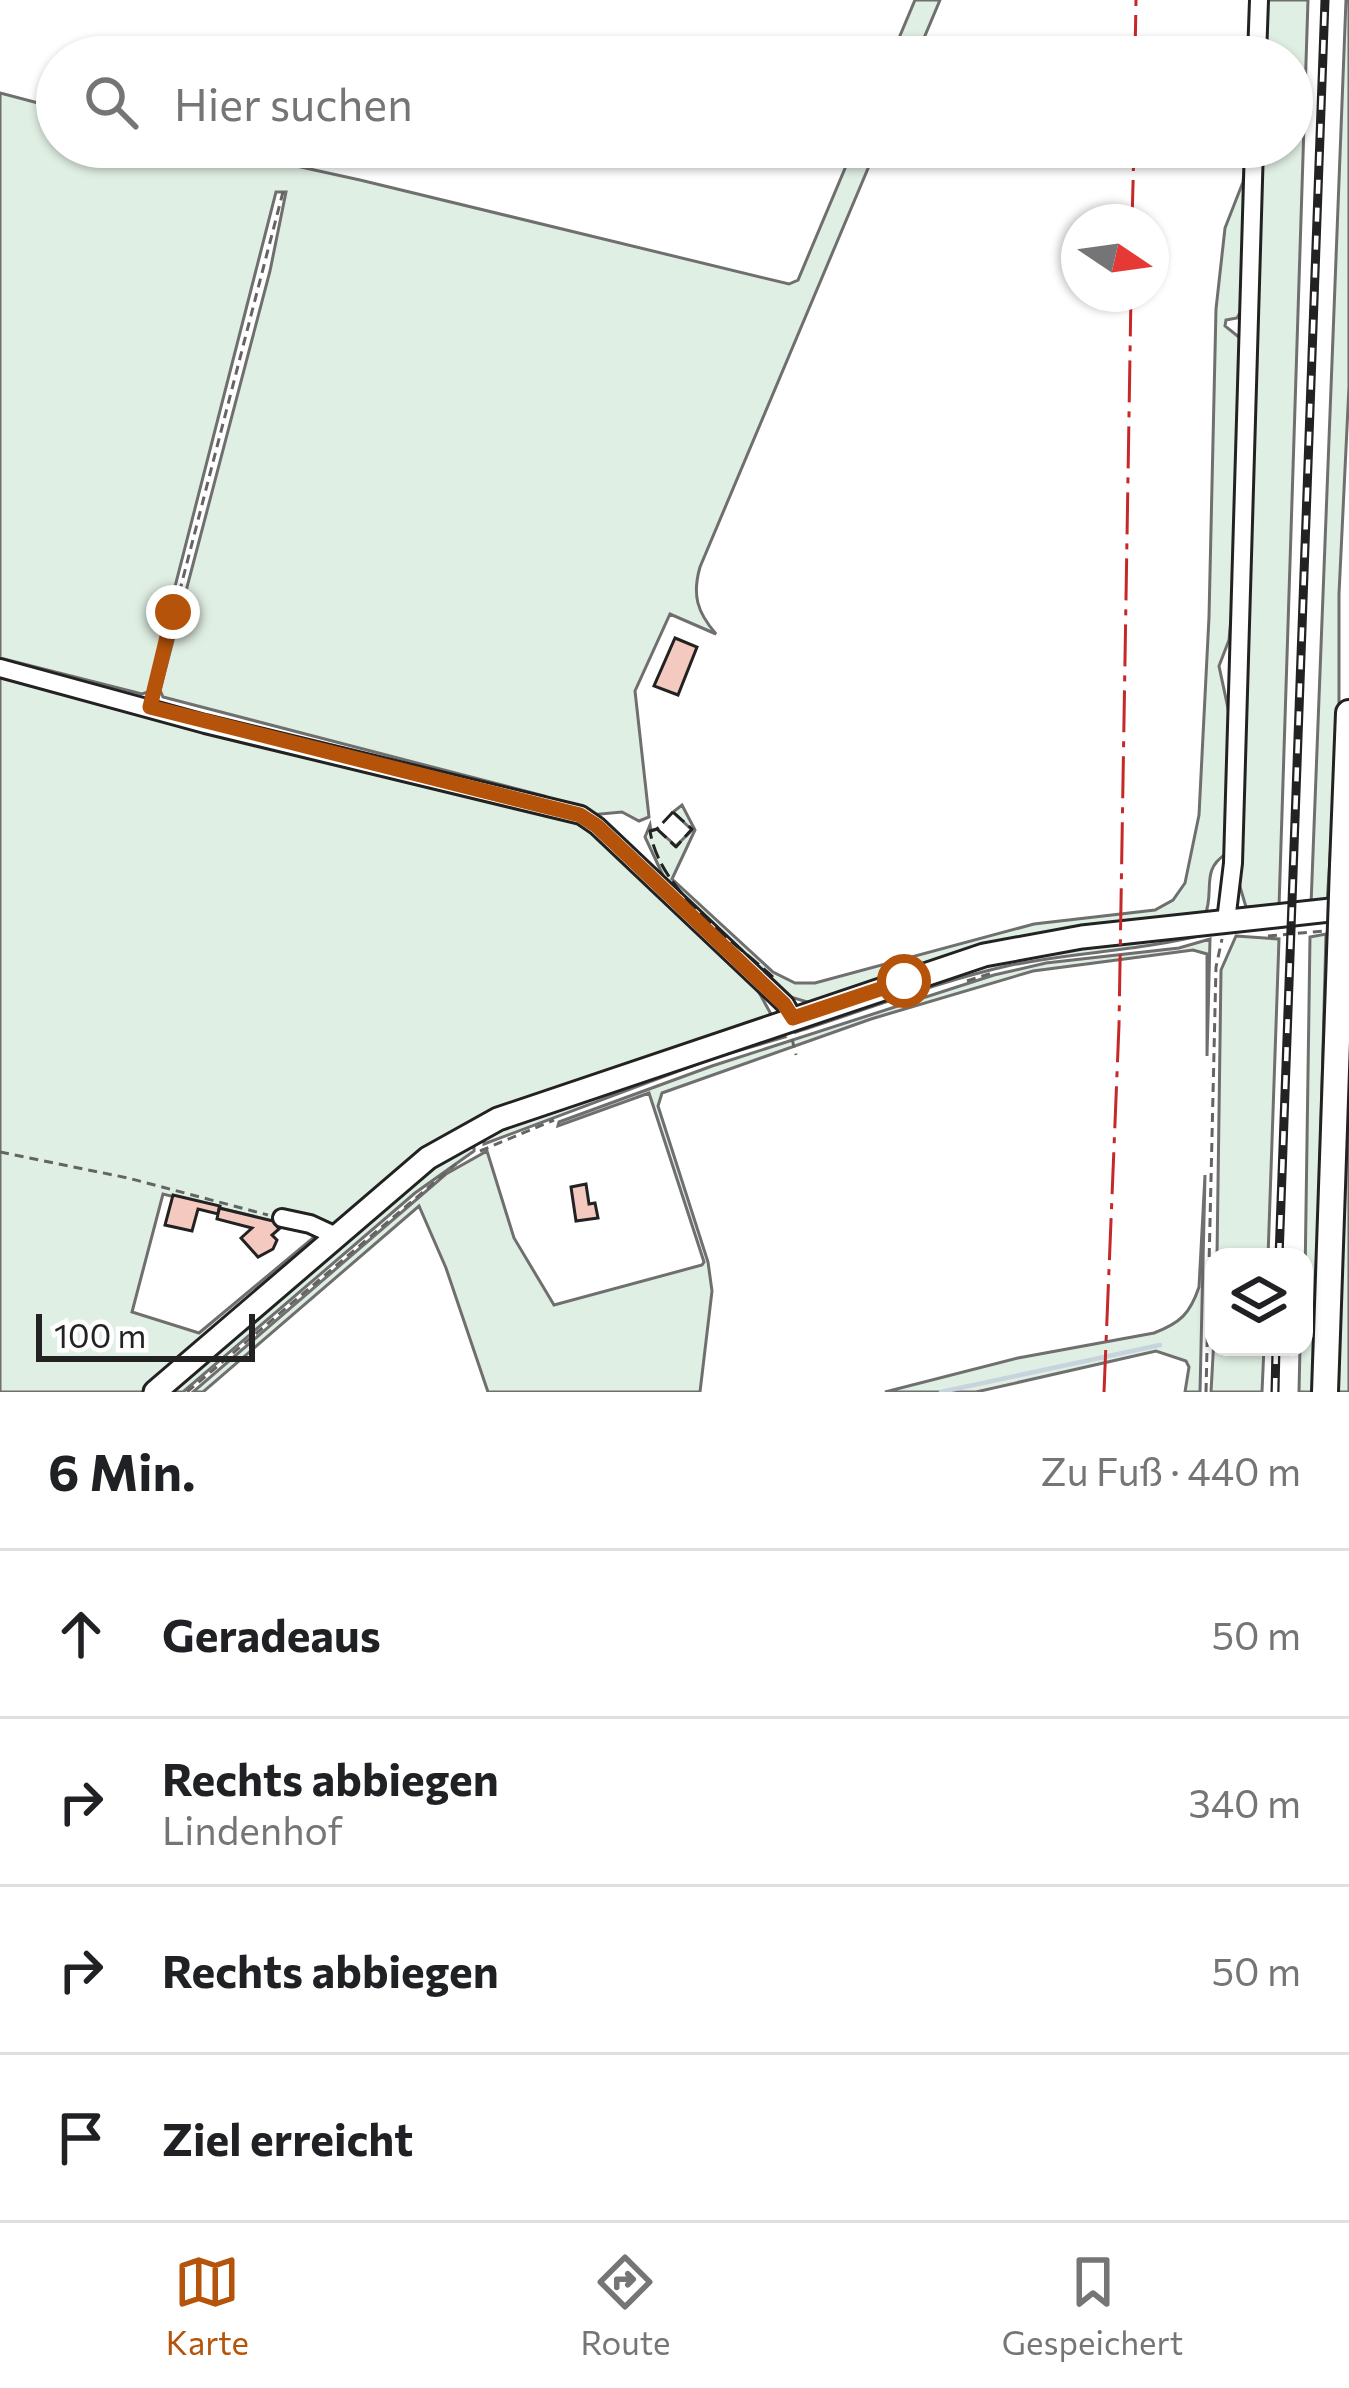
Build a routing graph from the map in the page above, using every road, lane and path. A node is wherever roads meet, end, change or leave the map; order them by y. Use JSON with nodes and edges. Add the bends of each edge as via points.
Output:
{"nodes":[{"id":1,"x":1258,"y":0,"type":"edge"},
{"id":2,"x":1257,"y":36,"type":"edge"},
{"id":3,"x":1253,"y":168,"type":"edge"},
{"id":4,"x":284,"y":188,"type":"dead end"},
{"id":5,"x":0,"y":668,"type":"edge"},
{"id":6,"x":150,"y":707,"type":"junction"},
{"id":7,"x":1349,"y":713,"type":"edge"},
{"id":8,"x":1349,"y":908,"type":"edge"},
{"id":9,"x":1224,"y":928,"type":"junction"},
{"id":10,"x":1256,"y":936,"type":"dead end"},
{"id":11,"x":1207,"y":938,"type":"dead end"},
{"id":12,"x":1335,"y":942,"type":"junction"},
{"id":13,"x":993,"y":973,"type":"dead end"},
{"id":14,"x":948,"y":987,"type":"dead end"},
{"id":15,"x":793,"y":1018,"type":"junction"},
{"id":16,"x":557,"y":1119,"type":"dead end"},
{"id":17,"x":0,"y":1152,"type":"edge"},
{"id":18,"x":282,"y":1218,"type":"joint"},
{"id":19,"x":336,"y":1237,"type":"junction"},
{"id":20,"x":155,"y":1392,"type":"edge"},
{"id":21,"x":188,"y":1392,"type":"edge"},
{"id":22,"x":1206,"y":1392,"type":"edge"},
{"id":23,"x":1325,"y":1392,"type":"edge"}],
"edges":[{"from":1,"to":2,"type":"street"},
{"from":3,"to":9,"type":"street","via":[[1233,863]]},
{"from":4,"to":6,"type":"path"},
{"from":5,"to":6,"type":"street"},
{"from":6,"to":15,"type":"street","via":[[580,815]]},
{"from":7,"to":12,"type":"highway","bridge":true},
{"from":8,"to":9,"type":"main road"},
{"from":9,"to":11,"type":"path"},
{"from":9,"to":15,"type":"main road","via":[[1015,948]]},
{"from":9,"to":22,"type":"path","via":[[1216,967]]},
{"from":10,"to":12,"type":"path"},
{"from":12,"to":23,"type":"highway"},
{"from":13,"to":14,"type":"path"},
{"from":15,"to":19,"type":"main road","via":[[463,1135]]},
{"from":16,"to":21,"type":"path","via":[[446,1171]]},
{"from":17,"to":18,"type":"path"},
{"from":18,"to":19,"type":"street"},
{"from":19,"to":20,"type":"main road"}]}
